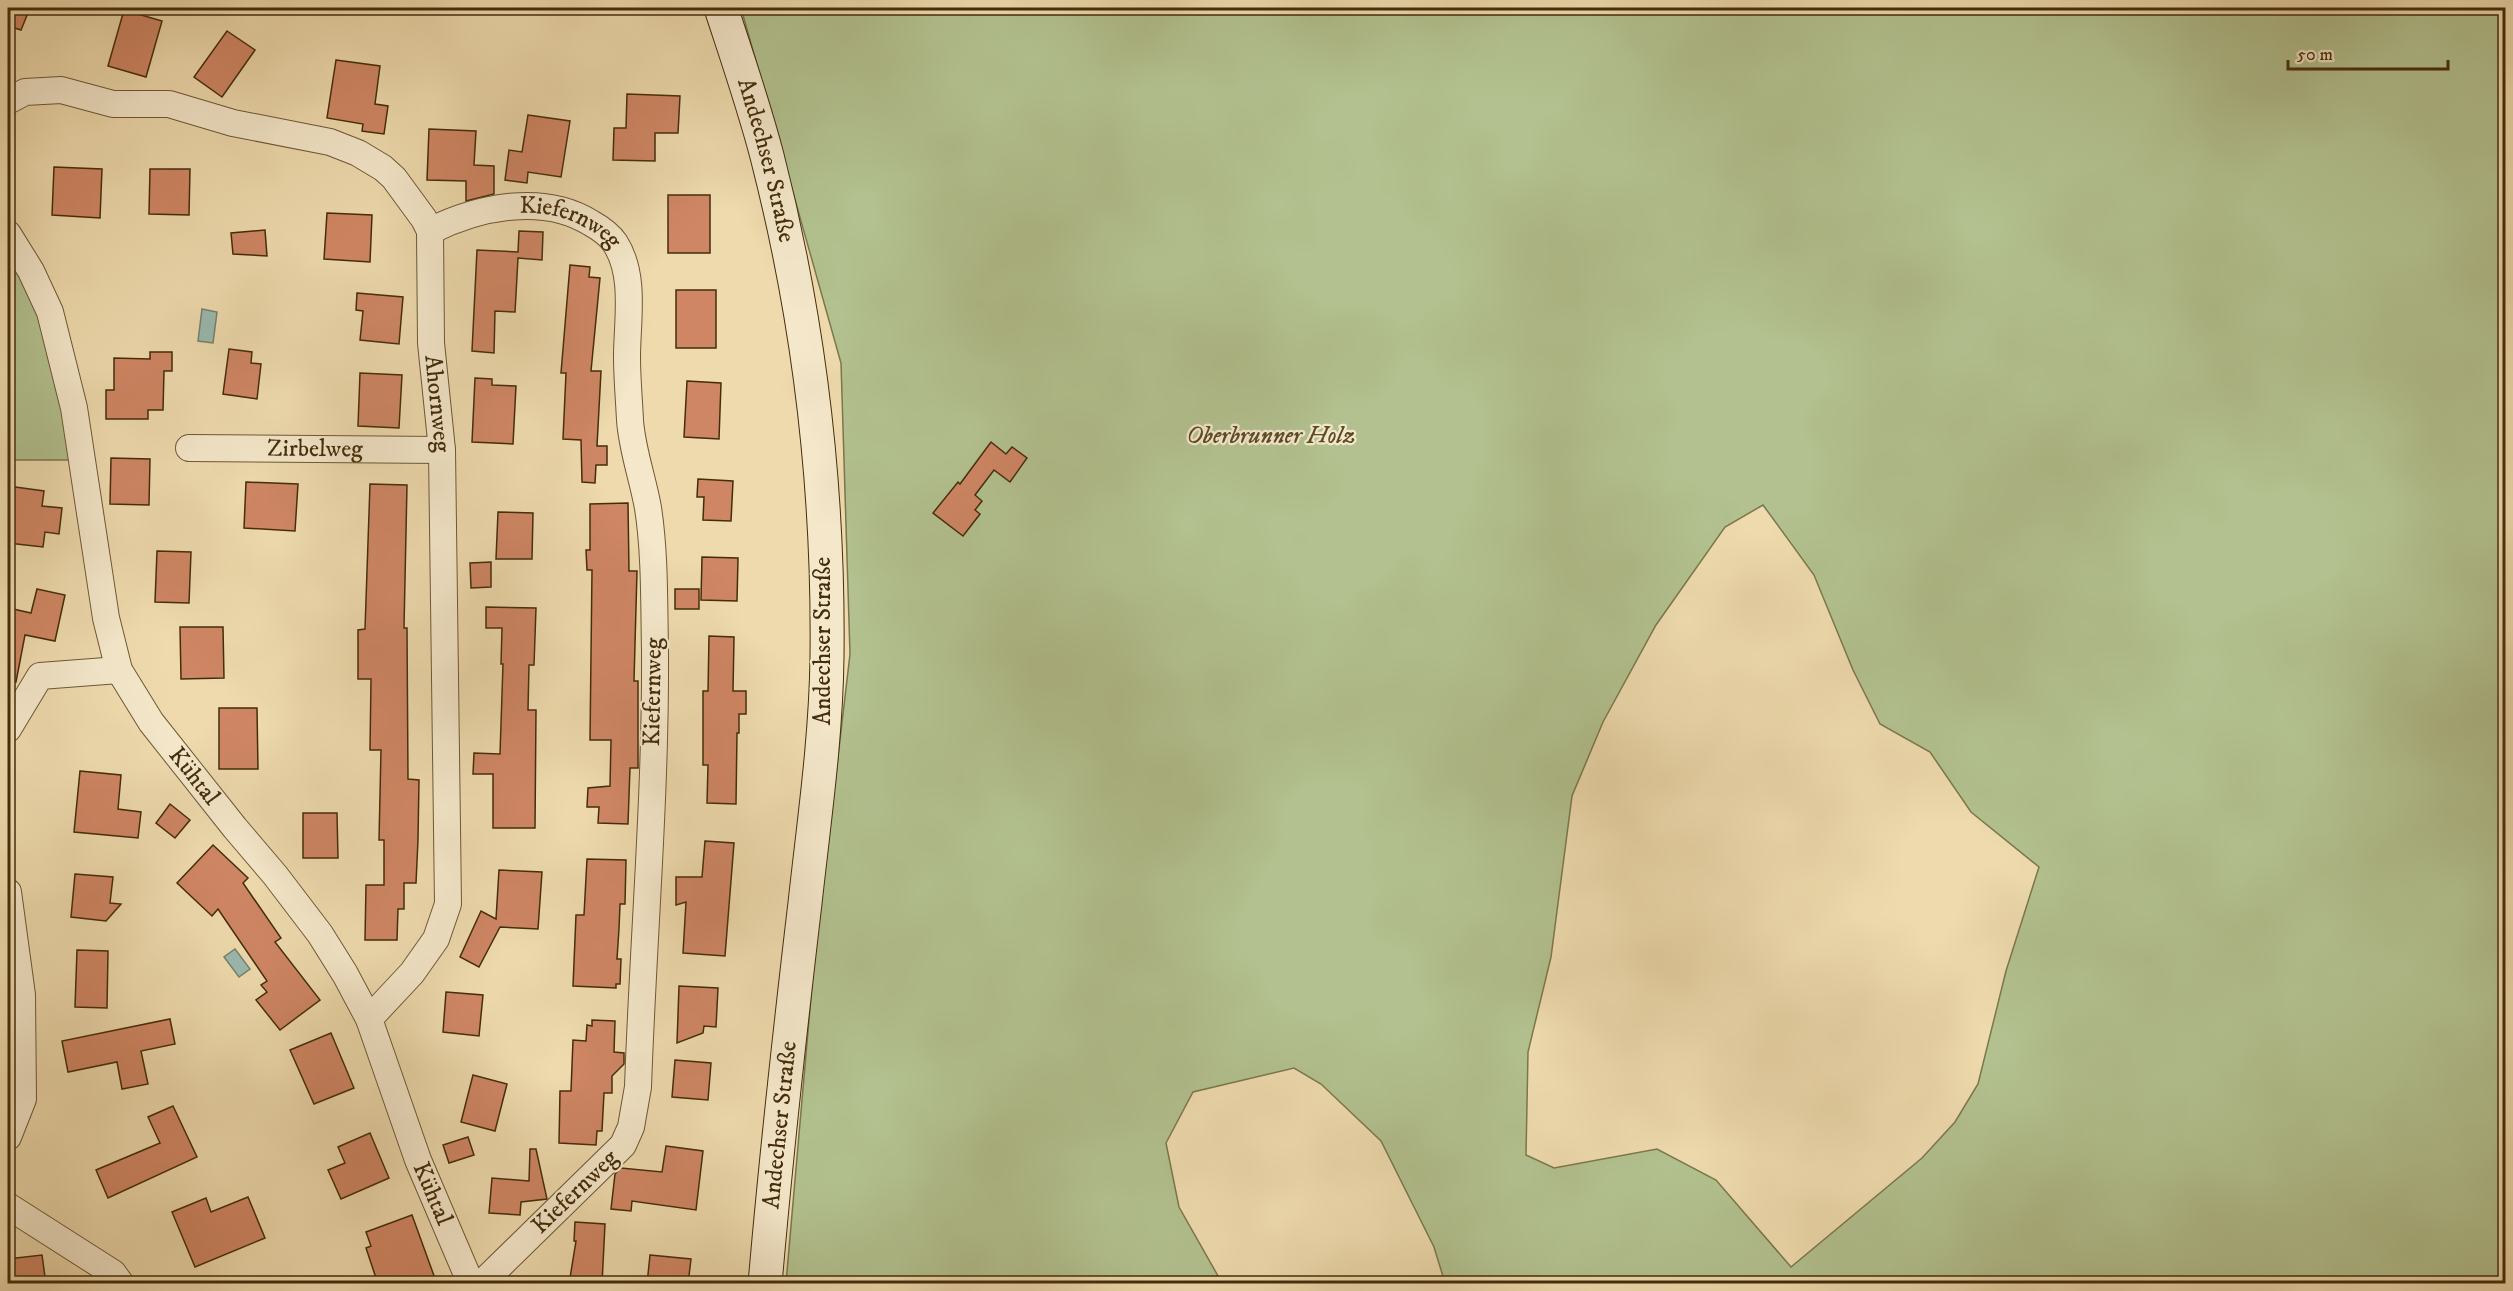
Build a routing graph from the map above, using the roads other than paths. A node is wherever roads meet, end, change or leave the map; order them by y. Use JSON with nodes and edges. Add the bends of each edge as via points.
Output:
{"nodes":[{"id":1,"x":721,"y":8,"type":"edge"},
{"id":2,"x":8,"y":101,"type":"edge"},
{"id":3,"x":430,"y":231,"type":"junction"},
{"id":4,"x":8,"y":234,"type":"edge"},
{"id":5,"x":189,"y":448,"type":"dead end"},
{"id":6,"x":442,"y":450,"type":"junction"},
{"id":7,"x":119,"y":670,"type":"junction"},
{"id":8,"x":8,"y":729,"type":"edge"},
{"id":9,"x":8,"y":892,"type":"edge"},
{"id":10,"x":369,"y":1019,"type":"junction"},
{"id":11,"x":8,"y":1137,"type":"edge"},
{"id":12,"x":8,"y":1206,"type":"edge"},
{"id":13,"x":121,"y":1284,"type":"edge"},
{"id":14,"x":471,"y":1284,"type":"edge"},
{"id":15,"x":481,"y":1284,"type":"edge"},
{"id":16,"x":765,"y":1284,"type":"edge"}],
"edges":[{"from":1,"to":16,"type":"street","name":"Andechser Straße","via":[[766,155],[805,345],[819,443],[825,591],[827,657],[822,748]]},
{"from":2,"to":3,"type":"street","via":[[24,92],[61,90],[113,104],[169,104],[233,123],[330,142],[383,168]]},
{"from":3,"to":6,"type":"street","name":"Ahornweg","via":[[431,344]]},
{"from":3,"to":15,"type":"street","name":"Kiefernweg","via":[[491,211],[532,205],[558,208],[584,219],[616,245],[629,303],[630,426],[648,509],[651,549],[655,650],[651,784],[638,1087],[631,1127],[623,1145]]},
{"from":4,"to":7,"type":"street","name":"Kühtal","via":[[50,312],[74,408],[106,618]]},
{"from":5,"to":6,"type":"street","name":"Zirbelweg"},
{"from":6,"to":10,"type":"street","name":"Ahornweg","via":[[448,904],[436,939],[412,973]]},
{"from":7,"to":8,"type":"street","via":[[40,676]]},
{"from":7,"to":10,"type":"street","name":"Kühtal","via":[[158,731],[320,934]]},
{"from":9,"to":11,"type":"street","via":[[22,995],[23,1099]]},
{"from":10,"to":14,"type":"street","name":"Kühtal","via":[[418,1160]]},
{"from":12,"to":13,"type":"street","via":[[114,1273]]}]}
